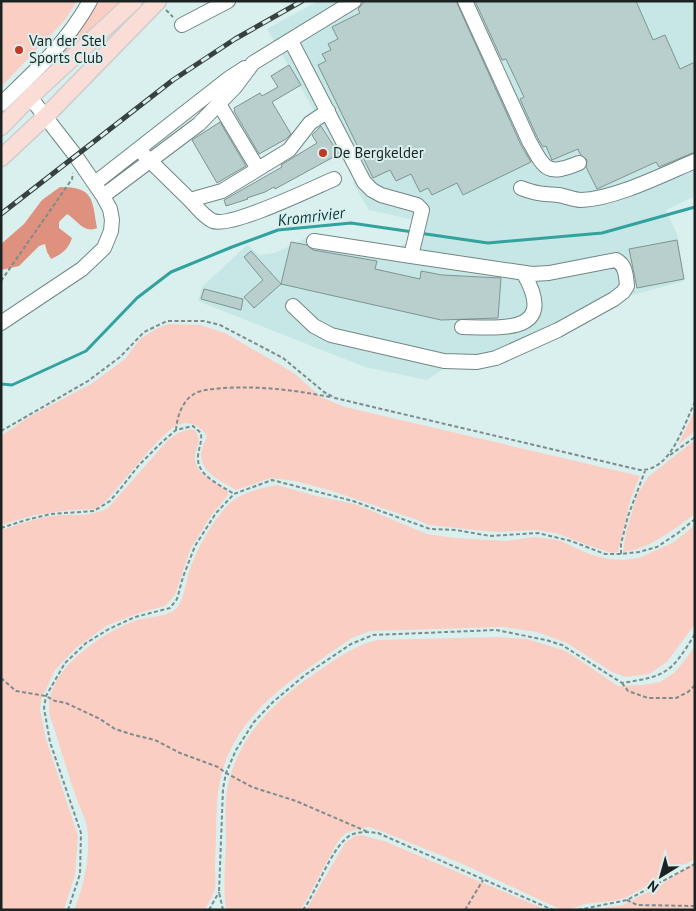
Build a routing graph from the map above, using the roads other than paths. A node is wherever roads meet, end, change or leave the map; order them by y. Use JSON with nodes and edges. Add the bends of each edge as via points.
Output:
{"nodes":[{"id":1,"x":90,"y":1,"type":"edge"},
{"id":2,"x":134,"y":1,"type":"edge"},
{"id":3,"x":158,"y":1,"type":"edge"},
{"id":4,"x":228,"y":1,"type":"edge"},
{"id":5,"x":354,"y":1,"type":"edge"},
{"id":6,"x":465,"y":1,"type":"edge"},
{"id":7,"x":182,"y":25,"type":"dead end"},
{"id":8,"x":291,"y":41,"type":"junction"},
{"id":9,"x":253,"y":63,"type":"junction"},
{"id":10,"x":30,"y":97,"type":"junction"},
{"id":11,"x":1,"y":104,"type":"edge"},
{"id":12,"x":219,"y":104,"type":"junction"},
{"id":13,"x":328,"y":112,"type":"junction"},
{"id":14,"x":46,"y":116,"type":"junction"},
{"id":15,"x":1,"y":127,"type":"edge"},
{"id":16,"x":139,"y":150,"type":"junction"},
{"id":17,"x":1,"y":158,"type":"edge"},
{"id":18,"x":695,"y":161,"type":"edge"},
{"id":19,"x":151,"y":162,"type":"junction"},
{"id":20,"x":580,"y":163,"type":"dead end"},
{"id":21,"x":258,"y":169,"type":"junction"},
{"id":22,"x":334,"y":179,"type":"dead end"},
{"id":23,"x":95,"y":183,"type":"junction"},
{"id":24,"x":521,"y":188,"type":"dead end"},
{"id":25,"x":103,"y":196,"type":"junction"},
{"id":26,"x":190,"y":200,"type":"junction"},
{"id":27,"x":314,"y":241,"type":"dead end"},
{"id":28,"x":413,"y":250,"type":"junction"},
{"id":29,"x":524,"y":274,"type":"junction"},
{"id":30,"x":293,"y":306,"type":"dead end"},
{"id":31,"x":1,"y":322,"type":"edge"},
{"id":32,"x":462,"y":327,"type":"dead end"}],
"edges":[{"from":1,"to":11,"type":"street","via":[[57,49]]},
{"from":2,"to":10,"type":"main road"},
{"from":3,"to":14,"type":"main road"},
{"from":4,"to":7,"type":"street"},
{"from":5,"to":8,"type":"street"},
{"from":6,"to":20,"type":"street","via":[[539,158],[545,166],[556,171]]},
{"from":8,"to":9,"type":"street"},
{"from":8,"to":13,"type":"street"},
{"from":9,"to":12,"type":"street"},
{"from":9,"to":16,"type":"street"},
{"from":10,"to":14,"type":"street"},
{"from":10,"to":15,"type":"main road"},
{"from":12,"to":19,"type":"street"},
{"from":12,"to":21,"type":"street"},
{"from":13,"to":21,"type":"street","via":[[310,123],[289,150]]},
{"from":13,"to":28,"type":"street","via":[[364,182],[381,195],[417,205],[422,210]]},
{"from":14,"to":17,"type":"main road"},
{"from":14,"to":23,"type":"street"},
{"from":16,"to":19,"type":"street"},
{"from":16,"to":23,"type":"street"},
{"from":18,"to":24,"type":"street","via":[[632,187],[582,200],[540,195]]},
{"from":19,"to":25,"type":"street"},
{"from":19,"to":26,"type":"street"},
{"from":21,"to":26,"type":"street","via":[[222,191]]},
{"from":22,"to":26,"type":"street","via":[[228,221],[213,220]]},
{"from":23,"to":25,"type":"street"},
{"from":25,"to":31,"type":"street","via":[[112,220],[112,231],[104,248],[82,269]]},
{"from":27,"to":28,"type":"street"},
{"from":28,"to":29,"type":"street"},
{"from":29,"to":30,"type":"street","via":[[549,273],[616,260],[624,268],[627,286],[614,299],[558,330],[496,358],[477,362],[444,361],[331,335],[314,326]]},
{"from":29,"to":32,"type":"street","via":[[534,295],[534,304],[523,323],[504,328]]}]}
